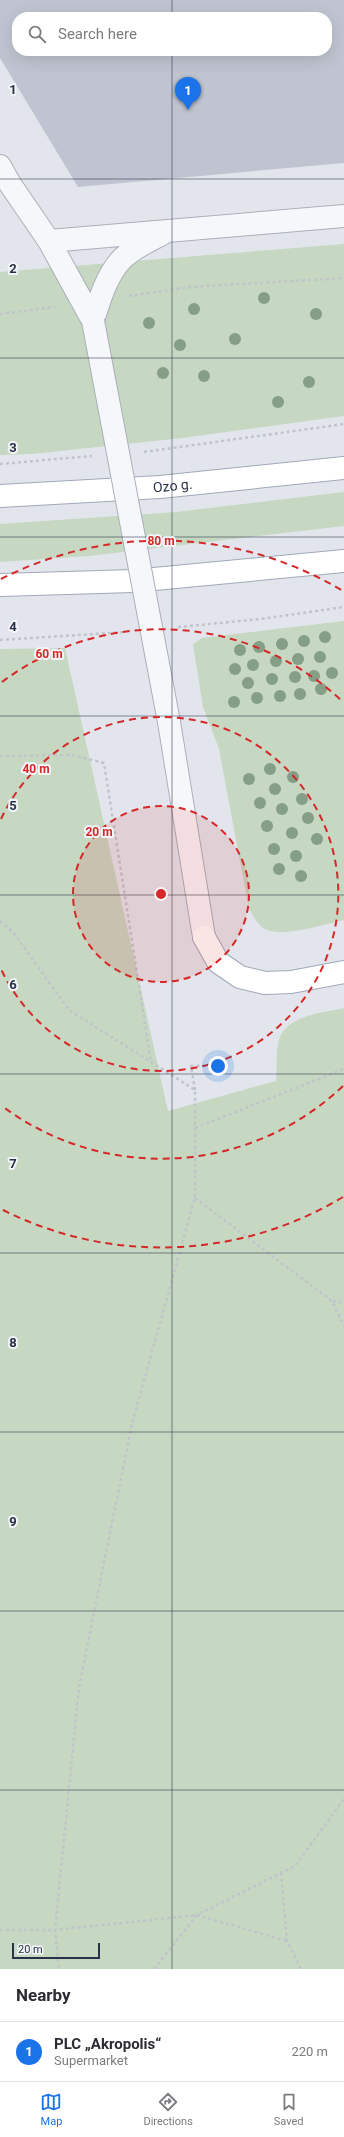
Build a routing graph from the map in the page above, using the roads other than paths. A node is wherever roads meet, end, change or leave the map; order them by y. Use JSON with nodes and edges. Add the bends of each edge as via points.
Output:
{"nodes":[{"id":1,"x":0,"y":166,"type":"edge"},
{"id":2,"x":344,"y":216,"type":"edge"},
{"id":3,"x":168,"y":230,"type":"junction"},
{"id":4,"x":48,"y":241,"type":"junction"},
{"id":5,"x":93,"y":321,"type":"junction"},
{"id":6,"x":344,"y":468,"type":"edge"},
{"id":7,"x":0,"y":496,"type":"edge"},
{"id":8,"x":344,"y":561,"type":"edge"},
{"id":9,"x":0,"y":585,"type":"edge"},
{"id":10,"x":204,"y":937,"type":"joint"},
{"id":11,"x":344,"y":972,"type":"edge"}],
"edges":[{"from":1,"to":4,"type":"street"},
{"from":2,"to":3,"type":"street"},
{"from":3,"to":4,"type":"street"},
{"from":3,"to":5,"type":"street","via":[[138,247],[122,260],[99,301]]},
{"from":4,"to":5,"type":"street"},
{"from":5,"to":10,"type":"street","bridge":true,"via":[[169,722]]},
{"from":6,"to":7,"type":"main road","name":"Ozo g.","via":[[160,487]]},
{"from":8,"to":9,"type":"main road","via":[[133,581]]},
{"from":10,"to":11,"type":"main road","via":[[218,962],[240,977],[265,983],[290,982]]}]}
